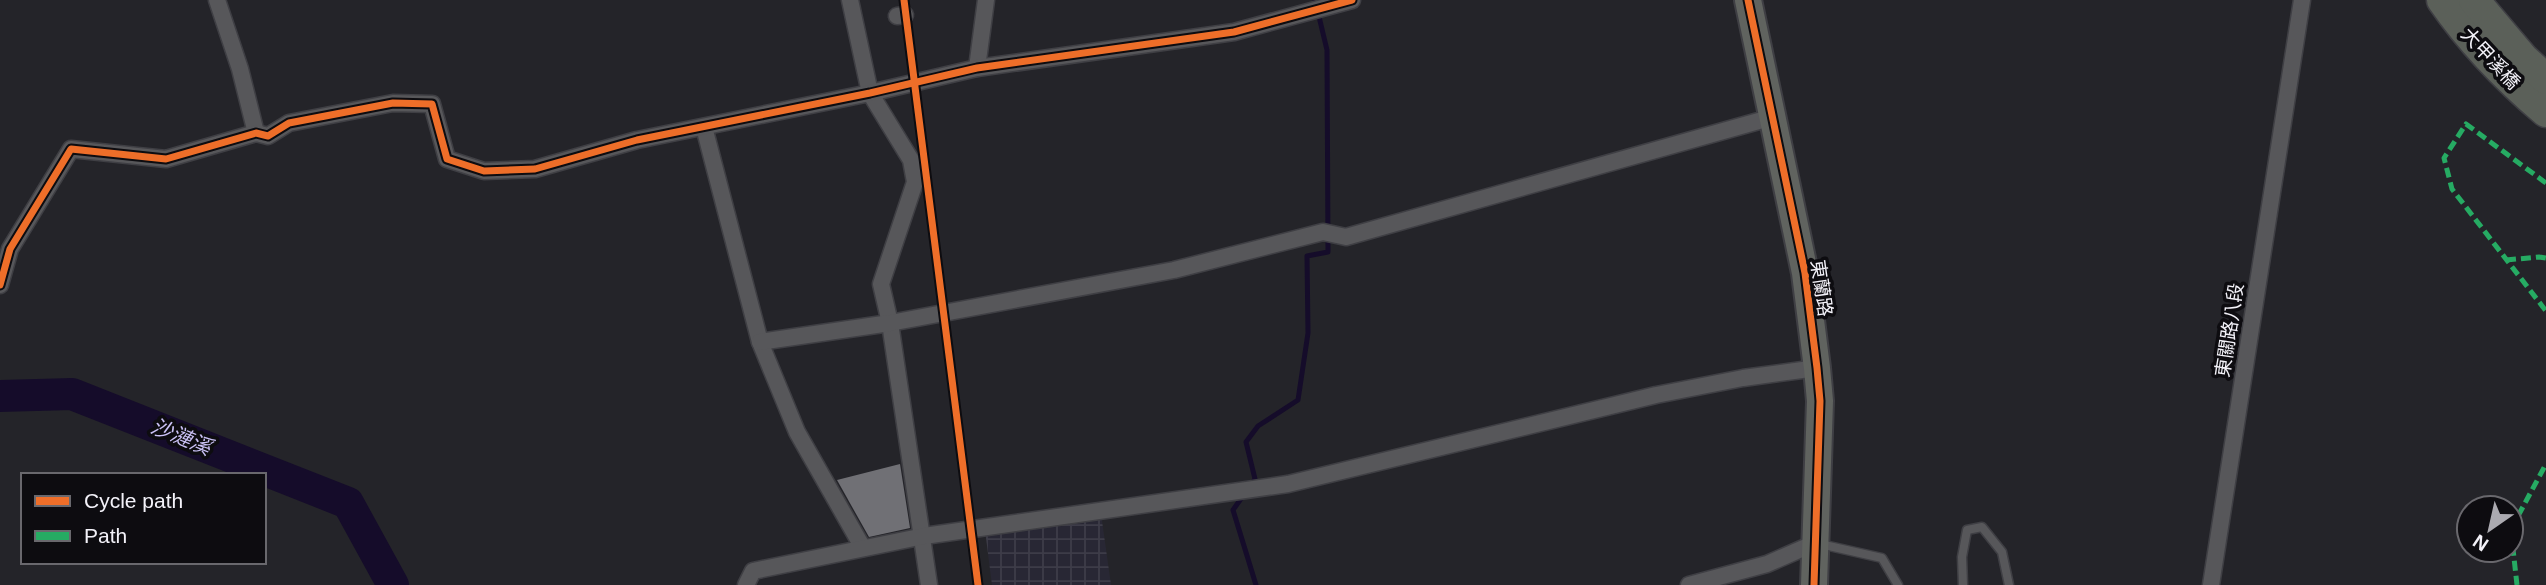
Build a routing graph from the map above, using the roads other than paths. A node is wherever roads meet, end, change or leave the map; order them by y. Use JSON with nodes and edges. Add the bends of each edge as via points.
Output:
{"nodes":[{"id":1,"x":216,"y":0,"type":"edge"},
{"id":2,"x":850,"y":0,"type":"edge"},
{"id":3,"x":986,"y":0,"type":"edge"},
{"id":4,"x":1352,"y":0,"type":"edge"},
{"id":5,"x":1748,"y":0,"type":"edge"},
{"id":6,"x":2302,"y":0,"type":"edge"},
{"id":7,"x":2312,"y":0,"type":"edge"},
{"id":8,"x":2442,"y":0,"type":"edge"},
{"id":9,"x":2474,"y":0,"type":"edge"},
{"id":10,"x":977,"y":68,"type":"junction"},
{"id":11,"x":2546,"y":79,"type":"edge"},
{"id":12,"x":2288,"y":82,"type":"junction"},
{"id":13,"x":870,"y":93,"type":"junction"},
{"id":14,"x":2546,"y":112,"type":"edge"},
{"id":15,"x":1773,"y":117,"type":"junction"},
{"id":16,"x":704,"y":127,"type":"junction"},
{"id":17,"x":256,"y":133,"type":"junction"},
{"id":18,"x":0,"y":285,"type":"edge"},
{"id":19,"x":891,"y":323,"type":"junction"},
{"id":20,"x":760,"y":342,"type":"junction"},
{"id":21,"x":1817,"y":368,"type":"junction"},
{"id":22,"x":923,"y":536,"type":"junction"},
{"id":23,"x":1815,"y":543,"type":"junction"},
{"id":24,"x":863,"y":548,"type":"junction"},
{"id":25,"x":746,"y":585,"type":"edge"},
{"id":26,"x":929,"y":585,"type":"edge"},
{"id":27,"x":1689,"y":585,"type":"edge"},
{"id":28,"x":1814,"y":585,"type":"edge"},
{"id":29,"x":1898,"y":585,"type":"edge"},
{"id":30,"x":1963,"y":585,"type":"edge"},
{"id":31,"x":2009,"y":585,"type":"edge"},
{"id":32,"x":2211,"y":585,"type":"edge"}],
"edges":[{"from":1,"to":17,"type":"street"},
{"from":2,"to":13,"type":"street"},
{"from":3,"to":10,"type":"street"},
{"from":4,"to":10,"type":"street","via":[[1234,32]]},
{"from":5,"to":15,"type":"main road","name":"東蘭路"},
{"from":6,"to":12,"type":"street","name":"東關路八段"},
{"from":7,"to":12,"type":"street","name":"東關路八段"},
{"from":8,"to":14,"type":"highway","name":"大甲溪橋","via":[[2507,78]]},
{"from":9,"to":11,"type":"highway","name":"大甲溪橋"},
{"from":10,"to":13,"type":"street"},
{"from":12,"to":32,"type":"street","name":"東關路八段"},
{"from":13,"to":16,"type":"street"},
{"from":13,"to":19,"type":"street","via":[[911,160],[915,182],[881,284]]},
{"from":15,"to":19,"type":"street","via":[[1346,237],[1323,232],[1174,270]]},
{"from":15,"to":21,"type":"main road","name":"東蘭路","via":[[1805,273]]},
{"from":16,"to":17,"type":"street","via":[[637,140],[536,169],[484,171],[447,159],[432,104],[393,103],[289,123],[268,136]]},
{"from":16,"to":20,"type":"street"},
{"from":17,"to":18,"type":"street","via":[[166,159],[71,149],[10,249]]},
{"from":19,"to":20,"type":"street"},
{"from":19,"to":22,"type":"street"},
{"from":20,"to":24,"type":"street","via":[[797,432]]},
{"from":21,"to":22,"type":"street","via":[[1656,395],[1288,484]]},
{"from":21,"to":23,"type":"main road","name":"東蘭路"},
{"from":22,"to":24,"type":"street"},
{"from":22,"to":26,"type":"street"},
{"from":23,"to":27,"type":"street","via":[[1767,564]]},
{"from":23,"to":28,"type":"main road","name":"東蘭路"},
{"from":23,"to":29,"type":"lane","via":[[1882,558]]},
{"from":24,"to":25,"type":"street","via":[[753,571]]},
{"from":30,"to":31,"type":"lane","via":[[1966,530],[1982,527],[2002,552]]}]}
